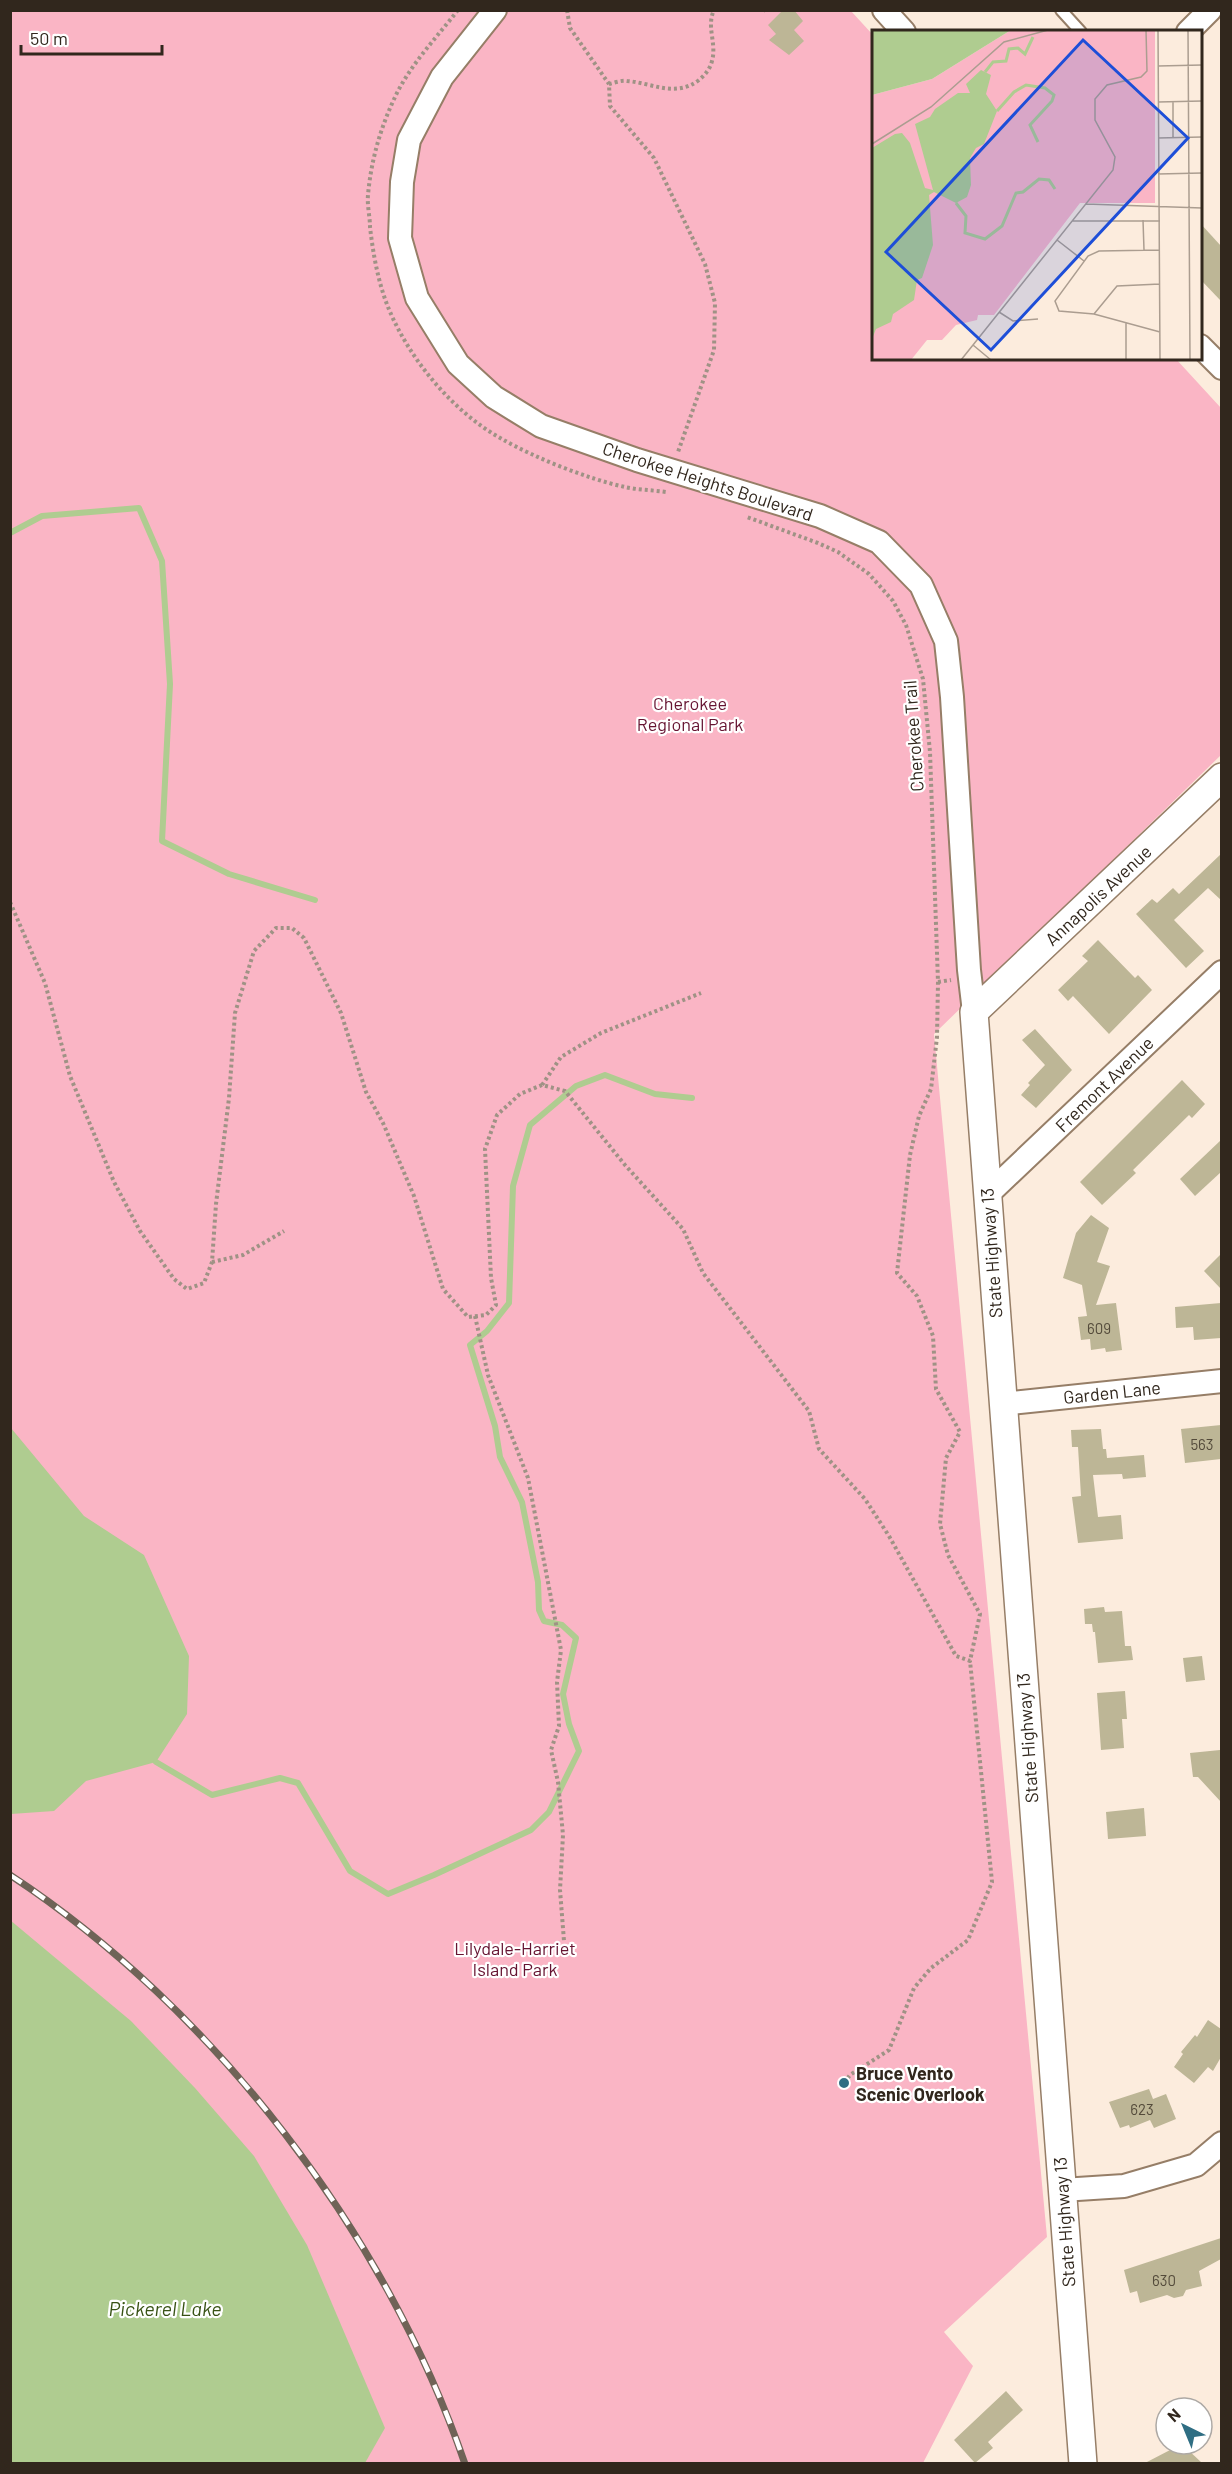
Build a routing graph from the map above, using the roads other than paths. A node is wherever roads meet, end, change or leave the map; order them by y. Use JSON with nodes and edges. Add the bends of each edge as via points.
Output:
{"nodes":[{"id":1,"x":495,"y":10,"type":"edge"},
{"id":2,"x":884,"y":10,"type":"edge"},
{"id":3,"x":1061,"y":10,"type":"edge"},
{"id":4,"x":1210,"y":10,"type":"edge"},
{"id":5,"x":902,"y":30,"type":"edge"},
{"id":6,"x":1079,"y":30,"type":"edge"},
{"id":7,"x":1190,"y":30,"type":"edge"},
{"id":8,"x":1202,"y":348,"type":"edge"},
{"id":9,"x":1221,"y":368,"type":"edge"},
{"id":10,"x":1221,"y":777,"type":"edge"},
{"id":11,"x":1221,"y":972,"type":"edge"},
{"id":12,"x":974,"y":1012,"type":"junction"},
{"id":13,"x":986,"y":1196,"type":"junction"},
{"id":14,"x":1221,"y":1381,"type":"edge"},
{"id":15,"x":1002,"y":1404,"type":"junction"},
{"id":16,"x":1221,"y":2143,"type":"edge"},
{"id":17,"x":1062,"y":2190,"type":"junction"},
{"id":18,"x":1083,"y":2463,"type":"edge"}],
"edges":[{"from":1,"to":12,"type":"street","name":"Cherokee Heights Boulevard","via":[[442,77],[409,140],[402,182],[400,238],[417,298],[458,364],[494,397],[541,426],[820,516],[879,542],[921,585],[946,640]]},
{"from":2,"to":5,"type":"street"},
{"from":3,"to":6,"type":"lane"},
{"from":4,"to":7,"type":"street"},
{"from":8,"to":9,"type":"street"},
{"from":10,"to":12,"type":"street","name":"Annapolis Avenue"},
{"from":11,"to":13,"type":"street","name":"Fremont Avenue"},
{"from":12,"to":13,"type":"street","name":"State Highway 13"},
{"from":13,"to":15,"type":"street","name":"State Highway 13"},
{"from":14,"to":15,"type":"street","name":"Garden Lane"},
{"from":15,"to":17,"type":"street","name":"State Highway 13"},
{"from":16,"to":17,"type":"street","via":[[1196,2165],[1124,2186]]},
{"from":17,"to":18,"type":"street","name":"State Highway 13"}]}
